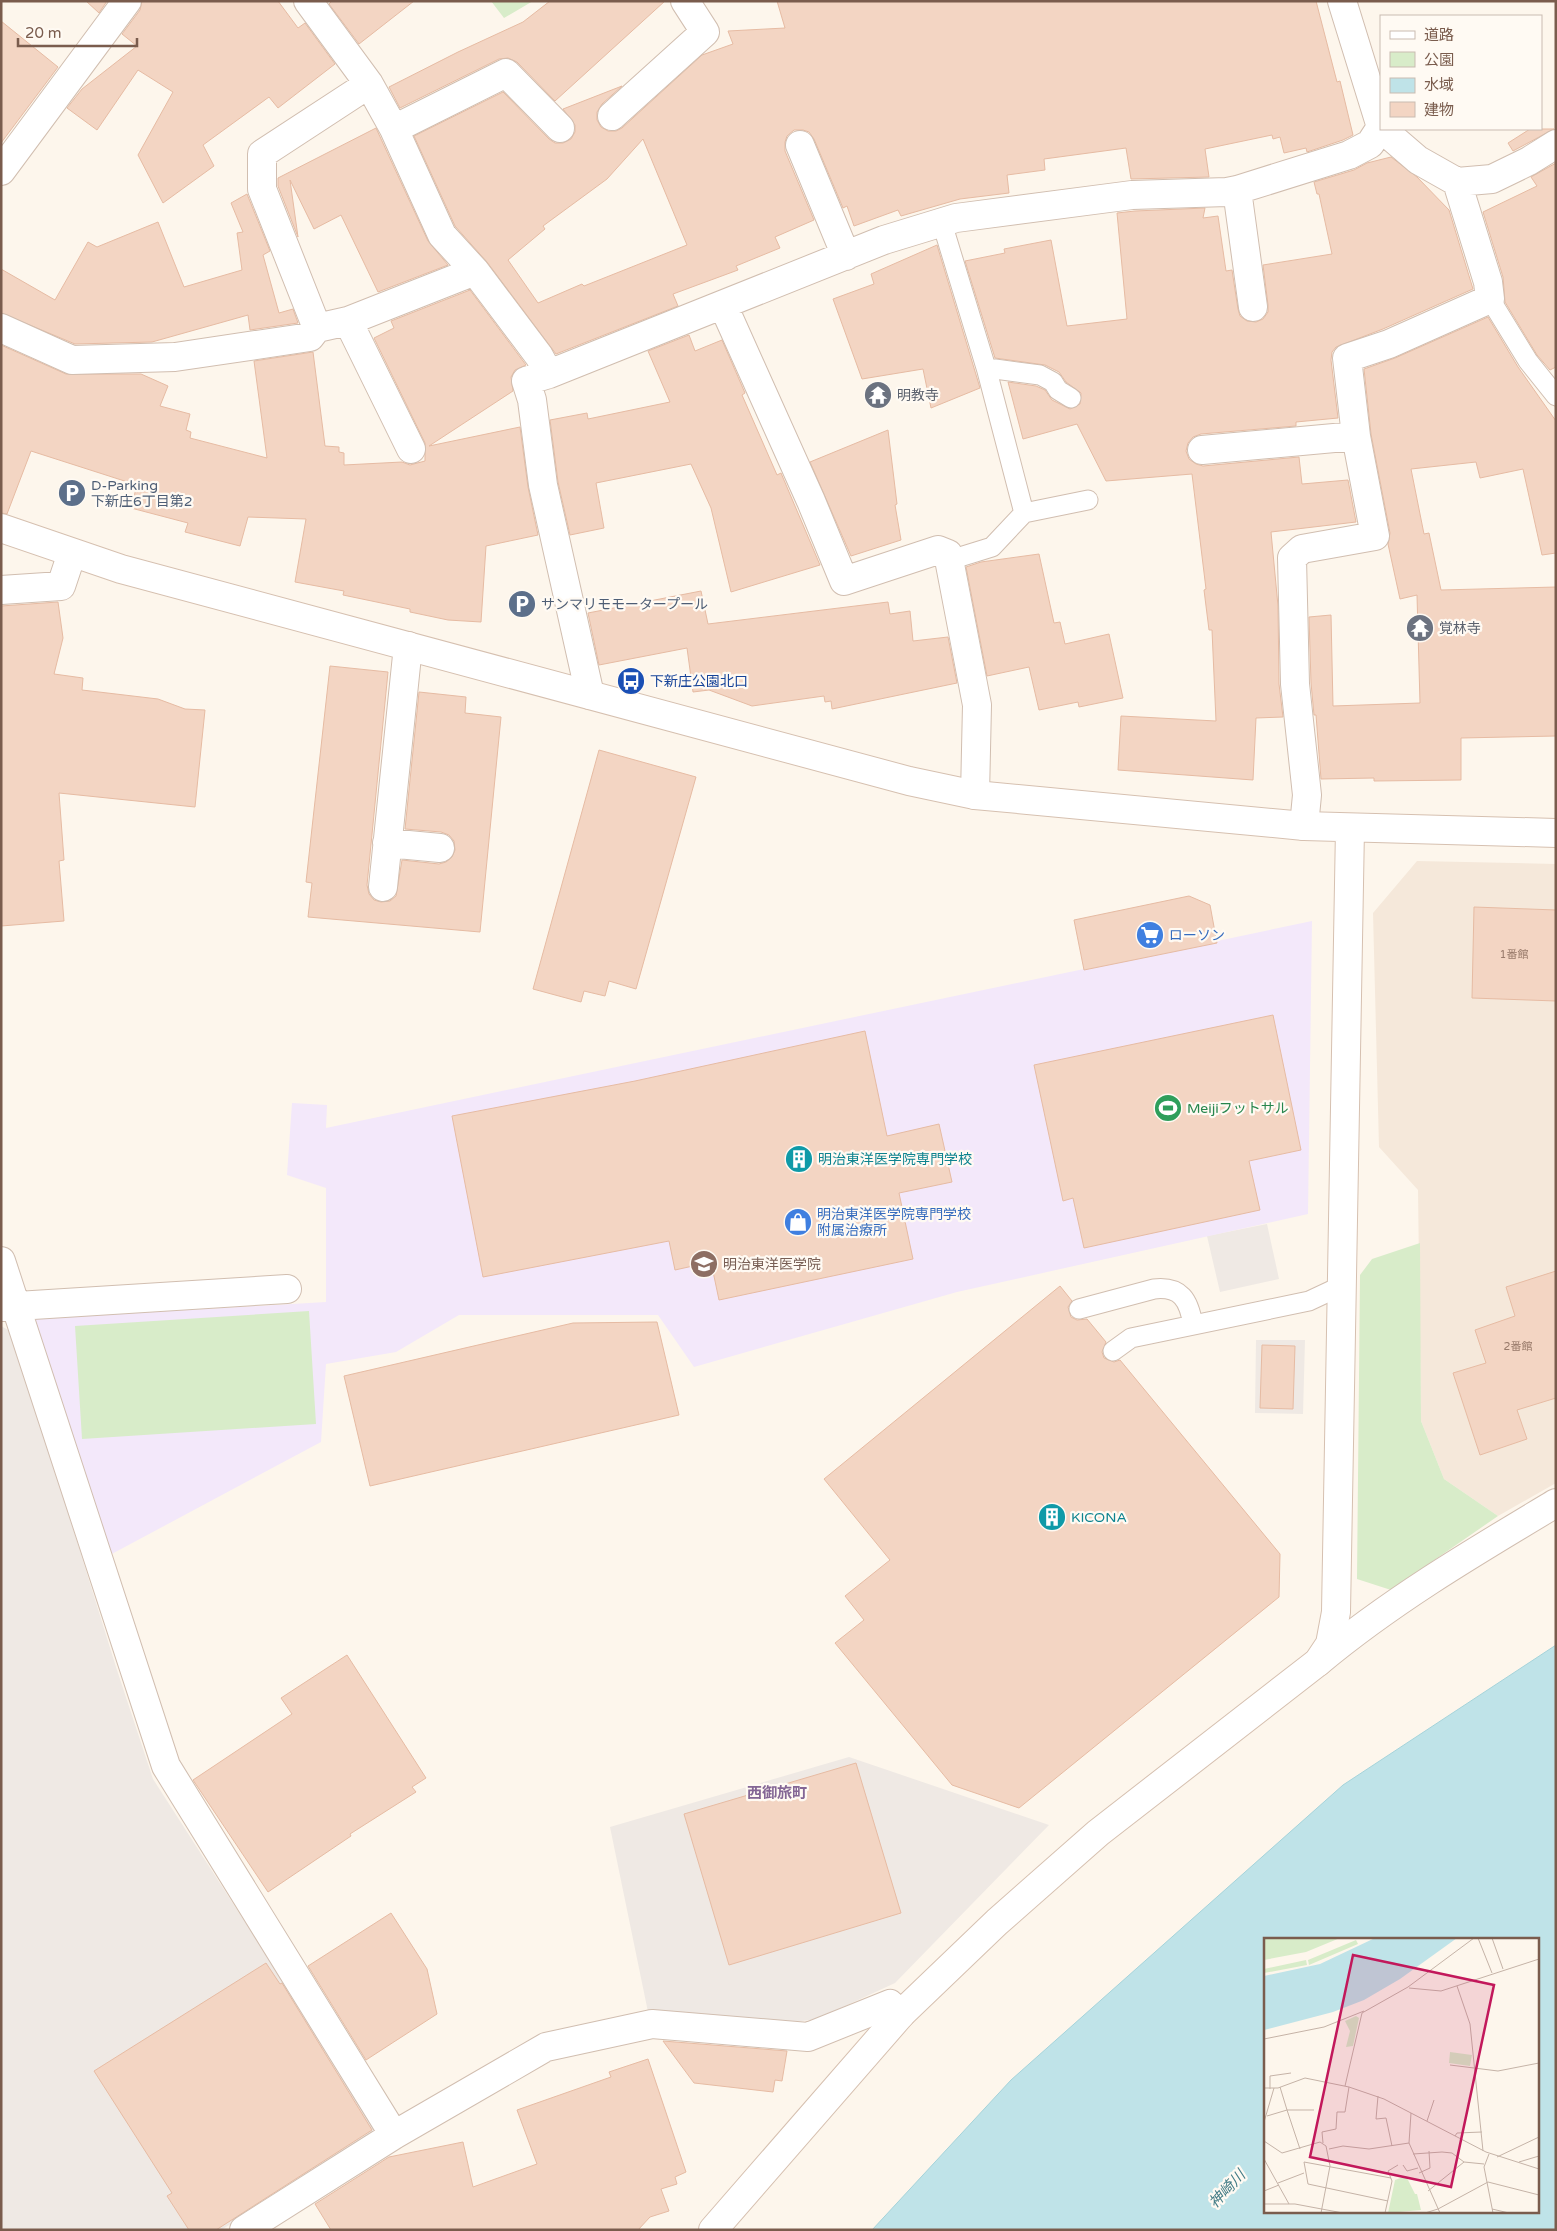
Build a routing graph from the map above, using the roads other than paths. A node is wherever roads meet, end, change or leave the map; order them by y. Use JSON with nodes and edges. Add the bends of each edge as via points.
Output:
{"nodes":[{"id":1,"x":127,"y":1,"type":"edge"},
{"id":2,"x":308,"y":1,"type":"edge"},
{"id":3,"x":685,"y":1,"type":"edge"},
{"id":4,"x":1342,"y":1,"type":"edge"},
{"id":5,"x":369,"y":84,"type":"junction"},
{"id":6,"x":612,"y":116,"type":"dead end"},
{"id":7,"x":1380,"y":125,"type":"edge"},
{"id":8,"x":560,"y":128,"type":"dead end"},
{"id":9,"x":394,"y":129,"type":"junction"},
{"id":10,"x":1380,"y":129,"type":"edge"},
{"id":11,"x":1383,"y":130,"type":"edge"},
{"id":12,"x":1556,"y":144,"type":"edge"},
{"id":13,"x":800,"y":145,"type":"dead end"},
{"id":14,"x":1,"y":171,"type":"edge"},
{"id":15,"x":1457,"y":182,"type":"junction"},
{"id":16,"x":1238,"y":190,"type":"junction"},
{"id":17,"x":942,"y":223,"type":"junction"},
{"id":18,"x":846,"y":256,"type":"junction"},
{"id":19,"x":475,"y":271,"type":"junction"},
{"id":20,"x":1490,"y":298,"type":"junction"},
{"id":21,"x":723,"y":305,"type":"junction"},
{"id":22,"x":1253,"y":307,"type":"dead end"},
{"id":23,"x":348,"y":321,"type":"junction"},
{"id":24,"x":1,"y":328,"type":"edge"},
{"id":25,"x":317,"y":328,"type":"junction"},
{"id":26,"x":987,"y":371,"type":"junction"},
{"id":27,"x":549,"y":374,"type":"junction"},
{"id":28,"x":1556,"y":396,"type":"edge"},
{"id":29,"x":1071,"y":398,"type":"dead end"},
{"id":30,"x":1356,"y":436,"type":"junction"},
{"id":31,"x":411,"y":449,"type":"dead end"},
{"id":32,"x":1202,"y":450,"type":"dead end"},
{"id":33,"x":1088,"y":500,"type":"dead end"},
{"id":34,"x":1024,"y":513,"type":"junction"},
{"id":35,"x":1,"y":528,"type":"edge"},
{"id":36,"x":72,"y":553,"type":"junction"},
{"id":37,"x":950,"y":560,"type":"junction"},
{"id":38,"x":1,"y":590,"type":"edge"},
{"id":39,"x":408,"y":646,"type":"junction"},
{"id":40,"x":590,"y":695,"type":"junction"},
{"id":41,"x":975,"y":795,"type":"junction"},
{"id":42,"x":1304,"y":826,"type":"junction"},
{"id":43,"x":1350,"y":828,"type":"junction"},
{"id":44,"x":1556,"y":833,"type":"edge"},
{"id":45,"x":387,"y":843,"type":"junction"},
{"id":46,"x":440,"y":848,"type":"dead end"},
{"id":47,"x":383,"y":887,"type":"dead end"},
{"id":48,"x":1,"y":1261,"type":"edge"},
{"id":49,"x":1341,"y":1286,"type":"junction"},
{"id":50,"x":287,"y":1289,"type":"dead end"},
{"id":51,"x":9,"y":1307,"type":"edge"},
{"id":52,"x":1079,"y":1309,"type":"dead end"},
{"id":53,"x":1193,"y":1325,"type":"junction"},
{"id":54,"x":1113,"y":1351,"type":"dead end"},
{"id":55,"x":1556,"y":1503,"type":"edge"},
{"id":56,"x":1318,"y":1662,"type":"junction"},
{"id":57,"x":901,"y":2014,"type":"junction"},
{"id":58,"x":394,"y":2136,"type":"junction"},
{"id":59,"x":244,"y":2230,"type":"edge"},
{"id":60,"x":713,"y":2230,"type":"edge"}],
"edges":[{"from":1,"to":14,"type":"street"},
{"from":2,"to":5,"type":"street"},
{"from":3,"to":6,"type":"street","via":[[706,32]]},
{"from":4,"to":7,"type":"street"},
{"from":5,"to":9,"type":"street"},
{"from":5,"to":25,"type":"street","via":[[262,154],[262,189]]},
{"from":8,"to":9,"type":"street","via":[[506,73]]},
{"from":9,"to":19,"type":"street","via":[[442,236]]},
{"from":10,"to":16,"type":"street","via":[[1370,144],[1349,155]]},
{"from":11,"to":15,"type":"street","via":[[1418,160]]},
{"from":12,"to":15,"type":"street","via":[[1492,179]]},
{"from":13,"to":18,"type":"street"},
{"from":15,"to":20,"type":"street"},
{"from":16,"to":17,"type":"street","via":[[1132,195],[956,218]]},
{"from":16,"to":22,"type":"street"},
{"from":17,"to":18,"type":"street","via":[[884,240]]},
{"from":17,"to":26,"type":"lane"},
{"from":18,"to":21,"type":"street"},
{"from":19,"to":23,"type":"street"},
{"from":19,"to":27,"type":"street"},
{"from":20,"to":28,"type":"lane","via":[[1528,360]]},
{"from":20,"to":30,"type":"street","via":[[1389,344],[1347,358]]},
{"from":21,"to":27,"type":"street"},
{"from":21,"to":37,"type":"street","via":[[844,581],[938,550],[948,554]]},
{"from":23,"to":25,"type":"street"},
{"from":23,"to":31,"type":"street"},
{"from":24,"to":25,"type":"street","via":[[72,360],[175,358],[310,337]]},
{"from":26,"to":29,"type":"lane","via":[[995,369],[1040,375]]},
{"from":26,"to":34,"type":"lane"},
{"from":27,"to":40,"type":"street","via":[[526,381],[532,400],[543,485]]},
{"from":30,"to":32,"type":"street"},
{"from":30,"to":42,"type":"street","via":[[1375,536],[1302,549],[1292,558],[1295,684],[1307,794]]},
{"from":33,"to":34,"type":"lane"},
{"from":34,"to":37,"type":"lane","via":[[992,547]]},
{"from":35,"to":36,"type":"street"},
{"from":36,"to":38,"type":"street","via":[[61,586]]},
{"from":36,"to":39,"type":"street"},
{"from":37,"to":41,"type":"street","via":[[977,705]]},
{"from":39,"to":40,"type":"street"},
{"from":39,"to":45,"type":"street"},
{"from":40,"to":41,"type":"street","via":[[909,781]]},
{"from":41,"to":42,"type":"street"},
{"from":42,"to":43,"type":"street"},
{"from":43,"to":44,"type":"street"},
{"from":43,"to":49,"type":"street"},
{"from":45,"to":46,"type":"street"},
{"from":45,"to":47,"type":"street"},
{"from":48,"to":51,"type":"street"},
{"from":49,"to":53,"type":"lane","via":[[1309,1301]]},
{"from":49,"to":56,"type":"street","via":[[1336,1612],[1330,1644]]},
{"from":50,"to":51,"type":"street"},
{"from":51,"to":58,"type":"street","via":[[166,1766]]},
{"from":52,"to":53,"type":"lane","via":[[1166,1288],[1186,1301]]},
{"from":53,"to":54,"type":"lane","via":[[1132,1338]]},
{"from":55,"to":56,"type":"street","via":[[1481,1547],[1398,1602]]},
{"from":56,"to":57,"type":"street","via":[[1098,1832]]},
{"from":57,"to":58,"type":"street","via":[[890,2004],[808,2038],[652,2024],[546,2047]]},
{"from":57,"to":60,"type":"street"},
{"from":58,"to":59,"type":"street"}]}
